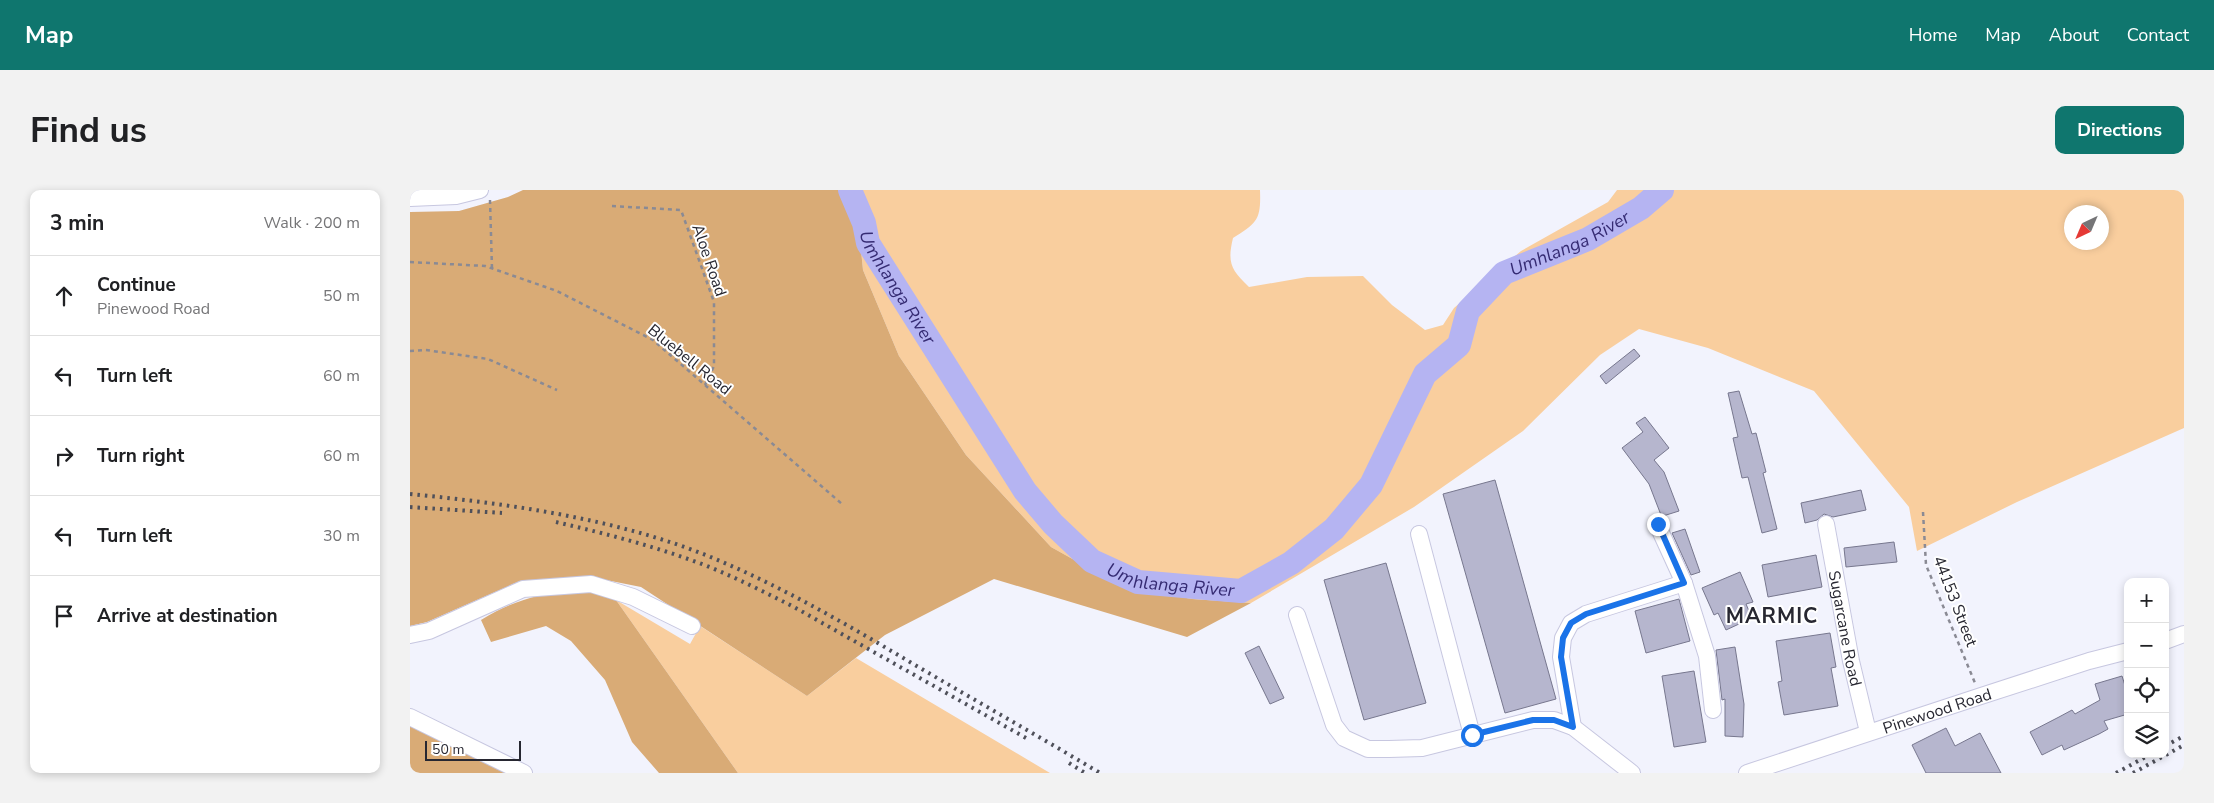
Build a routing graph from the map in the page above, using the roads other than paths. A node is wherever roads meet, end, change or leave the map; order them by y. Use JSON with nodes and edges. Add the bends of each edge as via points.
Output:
{"nodes":[{"id":1,"x":485,"y":193,"type":"edge"},
{"id":2,"x":410,"y":198,"type":"edge"},
{"id":3,"x":1658,"y":524,"type":"dead end"},
{"id":4,"x":1826,"y":524,"type":"dead end"},
{"id":5,"x":1418,"y":534,"type":"dead end"},
{"id":6,"x":1684,"y":583,"type":"junction"},
{"id":7,"x":1297,"y":615,"type":"dead end"},
{"id":8,"x":692,"y":626,"type":"dead end"},
{"id":9,"x":2184,"y":634,"type":"edge"},
{"id":10,"x":410,"y":635,"type":"edge"},
{"id":11,"x":2169,"y":640,"type":"edge"},
{"id":12,"x":2124,"y":652,"type":"edge"},
{"id":13,"x":1713,"y":710,"type":"dead end"},
{"id":14,"x":410,"y":717,"type":"edge"},
{"id":15,"x":1573,"y":727,"type":"junction"},
{"id":16,"x":1868,"y":732,"type":"junction"},
{"id":17,"x":1472,"y":735,"type":"junction"},
{"id":18,"x":524,"y":773,"type":"edge"},
{"id":19,"x":1632,"y":773,"type":"edge"},
{"id":20,"x":1747,"y":773,"type":"edge"}],
"edges":[{"from":1,"to":2,"type":"street"},
{"from":3,"to":6,"type":"street"},
{"from":4,"to":16,"type":"street","name":"Sugarcane Road","via":[[1851,661]]},
{"from":5,"to":17,"type":"street"},
{"from":6,"to":13,"type":"street","via":[[1707,656]]},
{"from":6,"to":15,"type":"street","via":[[1586,614],[1571,623],[1563,638],[1561,657]]},
{"from":7,"to":17,"type":"street","via":[[1334,725],[1344,738],[1368,749],[1422,748]]},
{"from":8,"to":10,"type":"street","via":[[632,597],[591,584],[523,589],[429,631]]},
{"from":9,"to":11,"type":"street"},
{"from":12,"to":16,"type":"street","name":"Pinewood Road"},
{"from":14,"to":18,"type":"street"},
{"from":15,"to":17,"type":"street","via":[[1554,720],[1533,720]]},
{"from":15,"to":19,"type":"street"},
{"from":16,"to":20,"type":"street","name":"Pinewood Road"}]}
